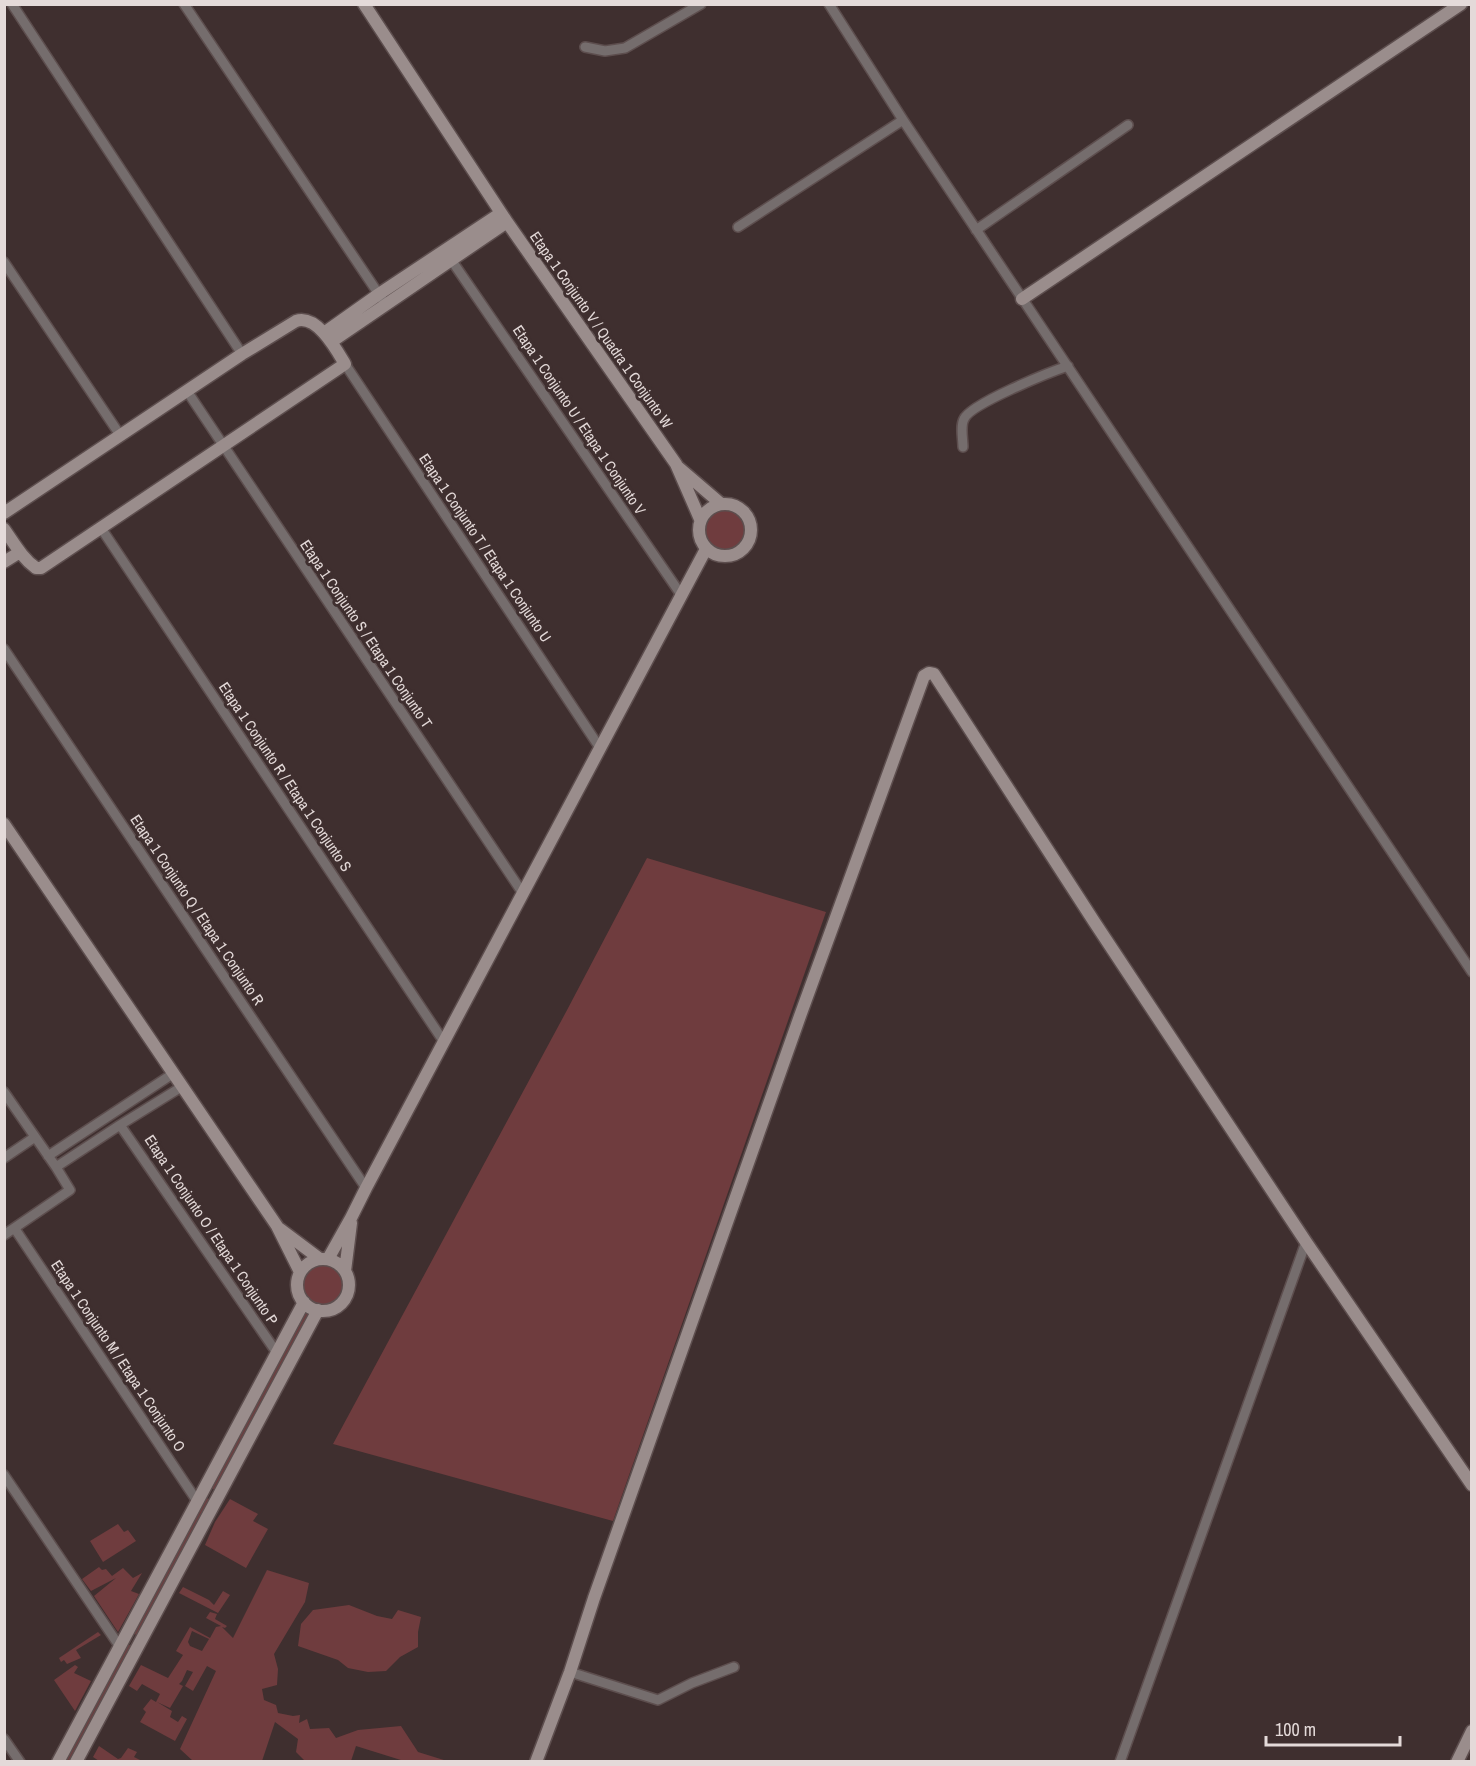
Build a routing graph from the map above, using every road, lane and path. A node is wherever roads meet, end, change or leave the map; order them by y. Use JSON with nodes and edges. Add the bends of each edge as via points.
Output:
{"nodes":[{"id":1,"x":12,"y":4,"type":"edge"},
{"id":2,"x":184,"y":4,"type":"edge"},
{"id":3,"x":363,"y":4,"type":"edge"},
{"id":4,"x":701,"y":4,"type":"edge"},
{"id":5,"x":1461,"y":4,"type":"edge"},
{"id":6,"x":830,"y":5,"type":"edge"},
{"id":7,"x":585,"y":47,"type":"dead end"},
{"id":8,"x":903,"y":120,"type":"junction"},
{"id":9,"x":1128,"y":125,"type":"dead end"},
{"id":10,"x":504,"y":218,"type":"junction"},
{"id":11,"x":738,"y":227,"type":"dead end"},
{"id":12,"x":976,"y":230,"type":"junction"},
{"id":13,"x":452,"y":261,"type":"junction"},
{"id":14,"x":4,"y":262,"type":"edge"},
{"id":15,"x":1022,"y":299,"type":"junction"},
{"id":16,"x":382,"y":300,"type":"junction"},
{"id":17,"x":327,"y":337,"type":"junction"},
{"id":18,"x":242,"y":354,"type":"junction"},
{"id":19,"x":345,"y":364,"type":"junction"},
{"id":20,"x":1068,"y":366,"type":"junction"},
{"id":21,"x":187,"y":391,"type":"junction"},
{"id":22,"x":120,"y":435,"type":"junction"},
{"id":23,"x":223,"y":447,"type":"junction"},
{"id":24,"x":963,"y":447,"type":"dead end"},
{"id":25,"x":676,"y":464,"type":"junction"},
{"id":26,"x":720,"y":503,"type":"junction"},
{"id":27,"x":4,"y":513,"type":"edge"},
{"id":28,"x":700,"y":519,"type":"junction"},
{"id":29,"x":101,"y":528,"type":"junction"},
{"id":30,"x":4,"y":529,"type":"edge"},
{"id":31,"x":8,"y":542,"type":"edge"},
{"id":32,"x":706,"y":549,"type":"junction"},
{"id":33,"x":20,"y":552,"type":"junction"},
{"id":34,"x":4,"y":562,"type":"edge"},
{"id":35,"x":682,"y":596,"type":"junction"},
{"id":36,"x":4,"y":649,"type":"edge"},
{"id":37,"x":600,"y":748,"type":"junction"},
{"id":38,"x":4,"y":824,"type":"edge"},
{"id":39,"x":522,"y":892,"type":"junction"},
{"id":40,"x":1472,"y":972,"type":"edge"},
{"id":41,"x":444,"y":1041,"type":"junction"},
{"id":42,"x":174,"y":1073,"type":"junction"},
{"id":43,"x":183,"y":1086,"type":"junction"},
{"id":44,"x":4,"y":1092,"type":"edge"},
{"id":45,"x":120,"y":1125,"type":"junction"},
{"id":46,"x":35,"y":1137,"type":"junction"},
{"id":47,"x":48,"y":1156,"type":"junction"},
{"id":48,"x":4,"y":1158,"type":"edge"},
{"id":49,"x":56,"y":1167,"type":"junction"},
{"id":50,"x":366,"y":1188,"type":"junction"},
{"id":51,"x":351,"y":1218,"type":"junction"},
{"id":52,"x":277,"y":1226,"type":"junction"},
{"id":53,"x":15,"y":1228,"type":"junction"},
{"id":54,"x":4,"y":1236,"type":"edge"},
{"id":55,"x":1306,"y":1242,"type":"junction"},
{"id":56,"x":324,"y":1259,"type":"junction"},
{"id":57,"x":345,"y":1271,"type":"junction"},
{"id":58,"x":300,"y":1272,"type":"junction"},
{"id":59,"x":304,"y":1302,"type":"junction"},
{"id":60,"x":318,"y":1310,"type":"junction"},
{"id":61,"x":277,"y":1353,"type":"junction"},
{"id":62,"x":4,"y":1475,"type":"edge"},
{"id":63,"x":1472,"y":1485,"type":"edge"},
{"id":64,"x":203,"y":1489,"type":"junction"},
{"id":65,"x":218,"y":1497,"type":"junction"},
{"id":66,"x":196,"y":1501,"type":"junction"},
{"id":67,"x":126,"y":1635,"type":"junction"},
{"id":68,"x":139,"y":1642,"type":"junction"},
{"id":69,"x":120,"y":1647,"type":"junction"},
{"id":70,"x":734,"y":1667,"type":"dead end"},
{"id":71,"x":570,"y":1672,"type":"junction"},
{"id":72,"x":1472,"y":1731,"type":"edge"},
{"id":73,"x":4,"y":1739,"type":"edge"},
{"id":74,"x":20,"y":1761,"type":"edge"},
{"id":75,"x":58,"y":1761,"type":"edge"},
{"id":76,"x":76,"y":1761,"type":"edge"},
{"id":77,"x":536,"y":1761,"type":"edge"},
{"id":78,"x":1120,"y":1761,"type":"edge"},
{"id":79,"x":1457,"y":1761,"type":"edge"}],
"edges":[{"from":1,"to":18,"type":"street"},
{"from":2,"to":16,"type":"street"},
{"from":3,"to":10,"type":"street","name":"Etapa 1 Conjunto V / Quadra 1 Conjunto W"},
{"from":4,"to":7,"type":"street","via":[[625,48],[609,51]]},
{"from":5,"to":15,"type":"street"},
{"from":6,"to":8,"type":"street"},
{"from":8,"to":11,"type":"street"},
{"from":8,"to":12,"type":"street"},
{"from":9,"to":12,"type":"street"},
{"from":10,"to":13,"type":"street"},
{"from":10,"to":16,"type":"street"},
{"from":10,"to":25,"type":"street","name":"Etapa 1 Conjunto V / Quadra 1 Conjunto W"},
{"from":12,"to":15,"type":"street"},
{"from":13,"to":16,"type":"street"},
{"from":13,"to":35,"type":"street","name":"Etapa 1 Conjunto U / Etapa 1 Conjunto V"},
{"from":14,"to":22,"type":"street"},
{"from":15,"to":20,"type":"street"},
{"from":16,"to":17,"type":"street"},
{"from":17,"to":18,"type":"street","via":[[309,320],[300,319]]},
{"from":17,"to":19,"type":"street"},
{"from":18,"to":21,"type":"street"},
{"from":19,"to":23,"type":"street"},
{"from":19,"to":37,"type":"street","name":"Etapa 1 Conjunto T / Etapa 1 Conjunto U"},
{"from":20,"to":24,"type":"street","via":[[1035,378],[967,414]]},
{"from":20,"to":40,"type":"street"},
{"from":21,"to":22,"type":"street"},
{"from":21,"to":23,"type":"street","name":"Etapa 1 Conjunto S / Etapa 1 Conjunto T"},
{"from":22,"to":27,"type":"street"},
{"from":23,"to":29,"type":"street"},
{"from":23,"to":39,"type":"street","name":"Etapa 1 Conjunto S / Etapa 1 Conjunto T"},
{"from":25,"to":26,"type":"street"},
{"from":25,"to":28,"type":"street"},
{"from":26,"to":28,"type":"street"},
{"from":26,"to":32,"type":"street","via":[[743,510],[751,525],[749,542],[729,556]]},
{"from":28,"to":32,"type":"street","via":[[698,535]]},
{"from":29,"to":33,"type":"street","via":[[41,568],[34,567]]},
{"from":29,"to":41,"type":"street","name":"Etapa 1 Conjunto R / Etapa 1 Conjunto S"},
{"from":30,"to":31,"type":"street"},
{"from":31,"to":33,"type":"street"},
{"from":32,"to":35,"type":"street"},
{"from":33,"to":34,"type":"street"},
{"from":35,"to":37,"type":"street"},
{"from":36,"to":50,"type":"street","name":"Etapa 1 Conjunto Q / Etapa 1 Conjunto R"},
{"from":37,"to":39,"type":"street"},
{"from":38,"to":42,"type":"street"},
{"from":39,"to":41,"type":"street"},
{"from":41,"to":50,"type":"street"},
{"from":42,"to":43,"type":"street"},
{"from":42,"to":47,"type":"street"},
{"from":43,"to":45,"type":"street"},
{"from":43,"to":52,"type":"street"},
{"from":44,"to":46,"type":"street"},
{"from":45,"to":49,"type":"street"},
{"from":45,"to":61,"type":"street","name":"Etapa 1 Conjunto O / Etapa 1 Conjunto P"},
{"from":46,"to":47,"type":"street"},
{"from":46,"to":48,"type":"street"},
{"from":47,"to":49,"type":"street"},
{"from":49,"to":53,"type":"street","via":[[69,1191]]},
{"from":50,"to":51,"type":"street"},
{"from":51,"to":56,"type":"street"},
{"from":51,"to":57,"type":"street"},
{"from":52,"to":56,"type":"street"},
{"from":52,"to":58,"type":"street"},
{"from":53,"to":54,"type":"street"},
{"from":53,"to":66,"type":"street","name":"Etapa 1 Conjunto M / Etapa 1 Conjunto O"},
{"from":55,"to":63,"type":"street"},
{"from":55,"to":71,"type":"street","via":[[934,674],[926,674],[796,1026]]},
{"from":55,"to":78,"type":"street"},
{"from":56,"to":57,"type":"street","via":[[338,1263]]},
{"from":56,"to":58,"type":"street","via":[[312,1261]]},
{"from":57,"to":60,"type":"street","via":[[349,1287],[346,1296],[335,1308]]},
{"from":58,"to":59,"type":"street","via":[[297,1288]]},
{"from":59,"to":60,"type":"street"},
{"from":59,"to":61,"type":"street"},
{"from":60,"to":65,"type":"street"},
{"from":61,"to":64,"type":"street"},
{"from":62,"to":69,"type":"street"},
{"from":64,"to":65,"type":"street"},
{"from":64,"to":66,"type":"street"},
{"from":65,"to":68,"type":"street"},
{"from":66,"to":67,"type":"street"},
{"from":67,"to":68,"type":"street"},
{"from":67,"to":69,"type":"street"},
{"from":68,"to":76,"type":"street"},
{"from":69,"to":75,"type":"street"},
{"from":70,"to":71,"type":"street","via":[[658,1700]]},
{"from":71,"to":77,"type":"street"},
{"from":72,"to":79,"type":"street"},
{"from":73,"to":74,"type":"street"}]}
